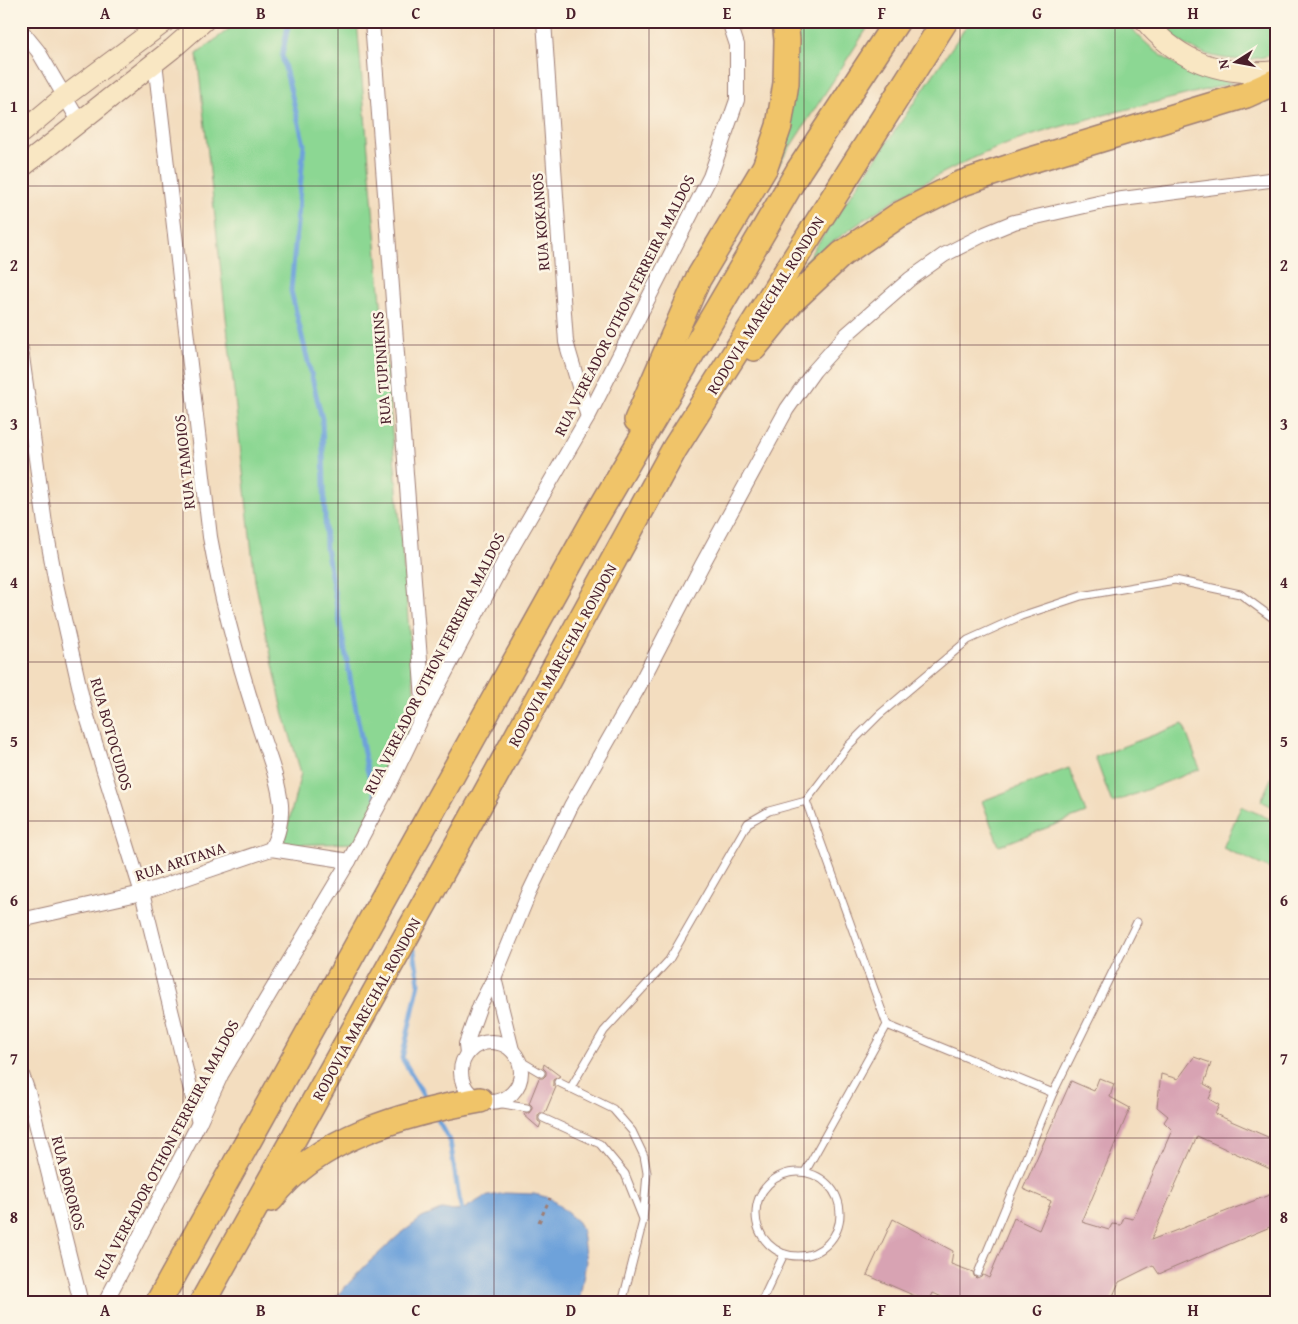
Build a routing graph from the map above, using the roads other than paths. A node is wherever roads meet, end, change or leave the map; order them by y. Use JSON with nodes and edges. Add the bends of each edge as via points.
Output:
{"nodes":[{"id":1,"x":166,"y":21,"type":"edge"},
{"id":2,"x":204,"y":21,"type":"edge"},
{"id":3,"x":372,"y":21,"type":"edge"},
{"id":4,"x":544,"y":21,"type":"edge"},
{"id":5,"x":729,"y":21,"type":"edge"},
{"id":6,"x":785,"y":21,"type":"edge"},
{"id":7,"x":897,"y":21,"type":"edge"},
{"id":8,"x":945,"y":21,"type":"edge"},
{"id":9,"x":1145,"y":21,"type":"edge"},
{"id":10,"x":21,"y":30,"type":"edge"},
{"id":11,"x":155,"y":62,"type":"junction"},
{"id":12,"x":1277,"y":71,"type":"edge"},
{"id":13,"x":1277,"y":81,"type":"edge"},
{"id":14,"x":64,"y":97,"type":"junction"},
{"id":15,"x":79,"y":121,"type":"junction"},
{"id":16,"x":21,"y":133,"type":"edge"},
{"id":17,"x":21,"y":168,"type":"edge"},
{"id":18,"x":1277,"y":179,"type":"edge"},
{"id":19,"x":21,"y":349,"type":"edge"},
{"id":20,"x":588,"y":417,"type":"junction"},
{"id":21,"x":675,"y":448,"type":"junction"},
{"id":22,"x":593,"y":522,"type":"junction"},
{"id":23,"x":1277,"y":621,"type":"edge"},
{"id":24,"x":424,"y":712,"type":"junction"},
{"id":25,"x":806,"y":801,"type":"junction"},
{"id":26,"x":271,"y":849,"type":"junction"},
{"id":27,"x":349,"y":861,"type":"junction"},
{"id":28,"x":142,"y":893,"type":"junction"},
{"id":29,"x":21,"y":920,"type":"edge"},
{"id":30,"x":1137,"y":922,"type":"dead end"},
{"id":31,"x":494,"y":978,"type":"junction"},
{"id":32,"x":887,"y":1025,"type":"junction"},
{"id":33,"x":467,"y":1053,"type":"junction"},
{"id":34,"x":515,"y":1055,"type":"junction"},
{"id":35,"x":21,"y":1072,"type":"edge"},
{"id":36,"x":541,"y":1073,"type":"dead end"},
{"id":37,"x":558,"y":1082,"type":"dead end"},
{"id":38,"x":570,"y":1089,"type":"junction"},
{"id":39,"x":1053,"y":1093,"type":"junction"},
{"id":40,"x":485,"y":1101,"type":"junction"},
{"id":41,"x":526,"y":1108,"type":"dead end"},
{"id":42,"x":543,"y":1118,"type":"dead end"},
{"id":43,"x":199,"y":1123,"type":"junction"},
{"id":44,"x":805,"y":1172,"type":"junction"},
{"id":45,"x":643,"y":1221,"type":"junction"},
{"id":46,"x":784,"y":1254,"type":"junction"},
{"id":47,"x":978,"y":1274,"type":"dead end"},
{"id":48,"x":215,"y":1279,"type":"junction"},
{"id":49,"x":81,"y":1303,"type":"edge"},
{"id":50,"x":105,"y":1303,"type":"edge"},
{"id":51,"x":158,"y":1303,"type":"edge"},
{"id":52,"x":202,"y":1303,"type":"edge"},
{"id":53,"x":622,"y":1303,"type":"edge"},
{"id":54,"x":761,"y":1303,"type":"edge"}],
"edges":[{"from":1,"to":14,"type":"street"},
{"from":2,"to":11,"type":"street"},
{"from":3,"to":24,"type":"street","name":"RUA TUPINIKINS"},
{"from":4,"to":20,"type":"street","name":"RUA KOKANOS","via":[[566,342]]},
{"from":5,"to":20,"type":"street","name":"RUA VEREADOR OTHON FERREIRA MALDOS","via":[[737,45],[737,100],[710,178]]},
{"from":6,"to":22,"type":"highway","via":[[786,83],[779,126],[765,167],[698,279]]},
{"from":7,"to":22,"type":"highway","via":[[800,170]]},
{"from":8,"to":21,"type":"highway","name":"RODOVIA MARECHAL RONDON"},
{"from":9,"to":12,"type":"street","via":[[1171,47],[1211,67],[1233,72]]},
{"from":10,"to":14,"type":"street","via":[[38,51]]},
{"from":11,"to":15,"type":"street"},
{"from":11,"to":26,"type":"street","name":"RUA TAMOIOS","via":[[210,537],[227,613],[281,805],[280,822]]},
{"from":13,"to":21,"type":"highway","via":[[1246,96],[960,184],[899,215],[842,254],[792,301]]},
{"from":14,"to":15,"type":"street"},
{"from":14,"to":16,"type":"street"},
{"from":15,"to":17,"type":"street"},
{"from":18,"to":31,"type":"street","via":[[1107,201],[1014,222],[944,256],[910,279],[847,334],[814,371],[787,409],[571,806],[529,893]]},
{"from":19,"to":28,"type":"street","name":"RUA BOTOCUDOS","via":[[44,524],[56,584],[84,707]]},
{"from":20,"to":24,"type":"street","name":"RUA VEREADOR OTHON FERREIRA MALDOS","via":[[506,558]]},
{"from":21,"to":48,"type":"highway","name":"RODOVIA MARECHAL RONDON"},
{"from":22,"to":51,"type":"highway"},
{"from":23,"to":25,"type":"lane","via":[[1240,594],[1175,580],[1081,596],[1021,616],[968,640],[879,715],[848,746]]},
{"from":24,"to":27,"type":"street","name":"RUA VEREADOR OTHON FERREIRA MALDOS"},
{"from":25,"to":32,"type":"lane"},
{"from":25,"to":38,"type":"lane","via":[[769,811],[748,823],[669,960],[604,1032]]},
{"from":26,"to":27,"type":"street","name":"RUA ARITANA"},
{"from":26,"to":28,"type":"street","name":"RUA ARITANA"},
{"from":27,"to":43,"type":"street","name":"RUA VEREADOR OTHON FERREIRA MALDOS","via":[[221,1075]]},
{"from":28,"to":29,"type":"street","name":"RUA ARITANA"},
{"from":28,"to":43,"type":"street","name":"RUA BOTOCUDOS"},
{"from":30,"to":39,"type":"lane"},
{"from":31,"to":33,"type":"street","via":[[480,1005],[466,1044]]},
{"from":31,"to":34,"type":"street"},
{"from":32,"to":39,"type":"lane"},
{"from":32,"to":44,"type":"lane"},
{"from":33,"to":34,"type":"street","via":[[490,1041],[502,1044]]},
{"from":33,"to":40,"type":"street","via":[[461,1072],[463,1084],[470,1094]]},
{"from":34,"to":36,"type":"lane"},
{"from":34,"to":40,"type":"street","via":[[521,1072],[513,1093],[503,1100]]},
{"from":35,"to":49,"type":"street","name":"RUA BOROROS"},
{"from":37,"to":38,"type":"lane"},
{"from":38,"to":45,"type":"lane","via":[[613,1109],[632,1130],[644,1156]]},
{"from":39,"to":47,"type":"lane"},
{"from":40,"to":41,"type":"lane"},
{"from":40,"to":48,"type":"highway","via":[[434,1109],[400,1119],[345,1141],[312,1159],[274,1196]]},
{"from":42,"to":45,"type":"lane","via":[[600,1144],[625,1174]]},
{"from":43,"to":50,"type":"street","name":"RUA VEREADOR OTHON FERREIRA MALDOS"},
{"from":44,"to":46,"type":"lane","via":[[778,1176],[760,1195],[756,1208],[756,1223],[762,1236],[771,1247]]},
{"from":44,"to":46,"type":"lane","via":[[818,1177],[836,1196],[840,1209],[839,1223],[834,1236],[812,1254]]},
{"from":45,"to":53,"type":"lane"},
{"from":46,"to":54,"type":"lane"},
{"from":48,"to":52,"type":"highway","name":"RODOVIA MARECHAL RONDON"}]}
